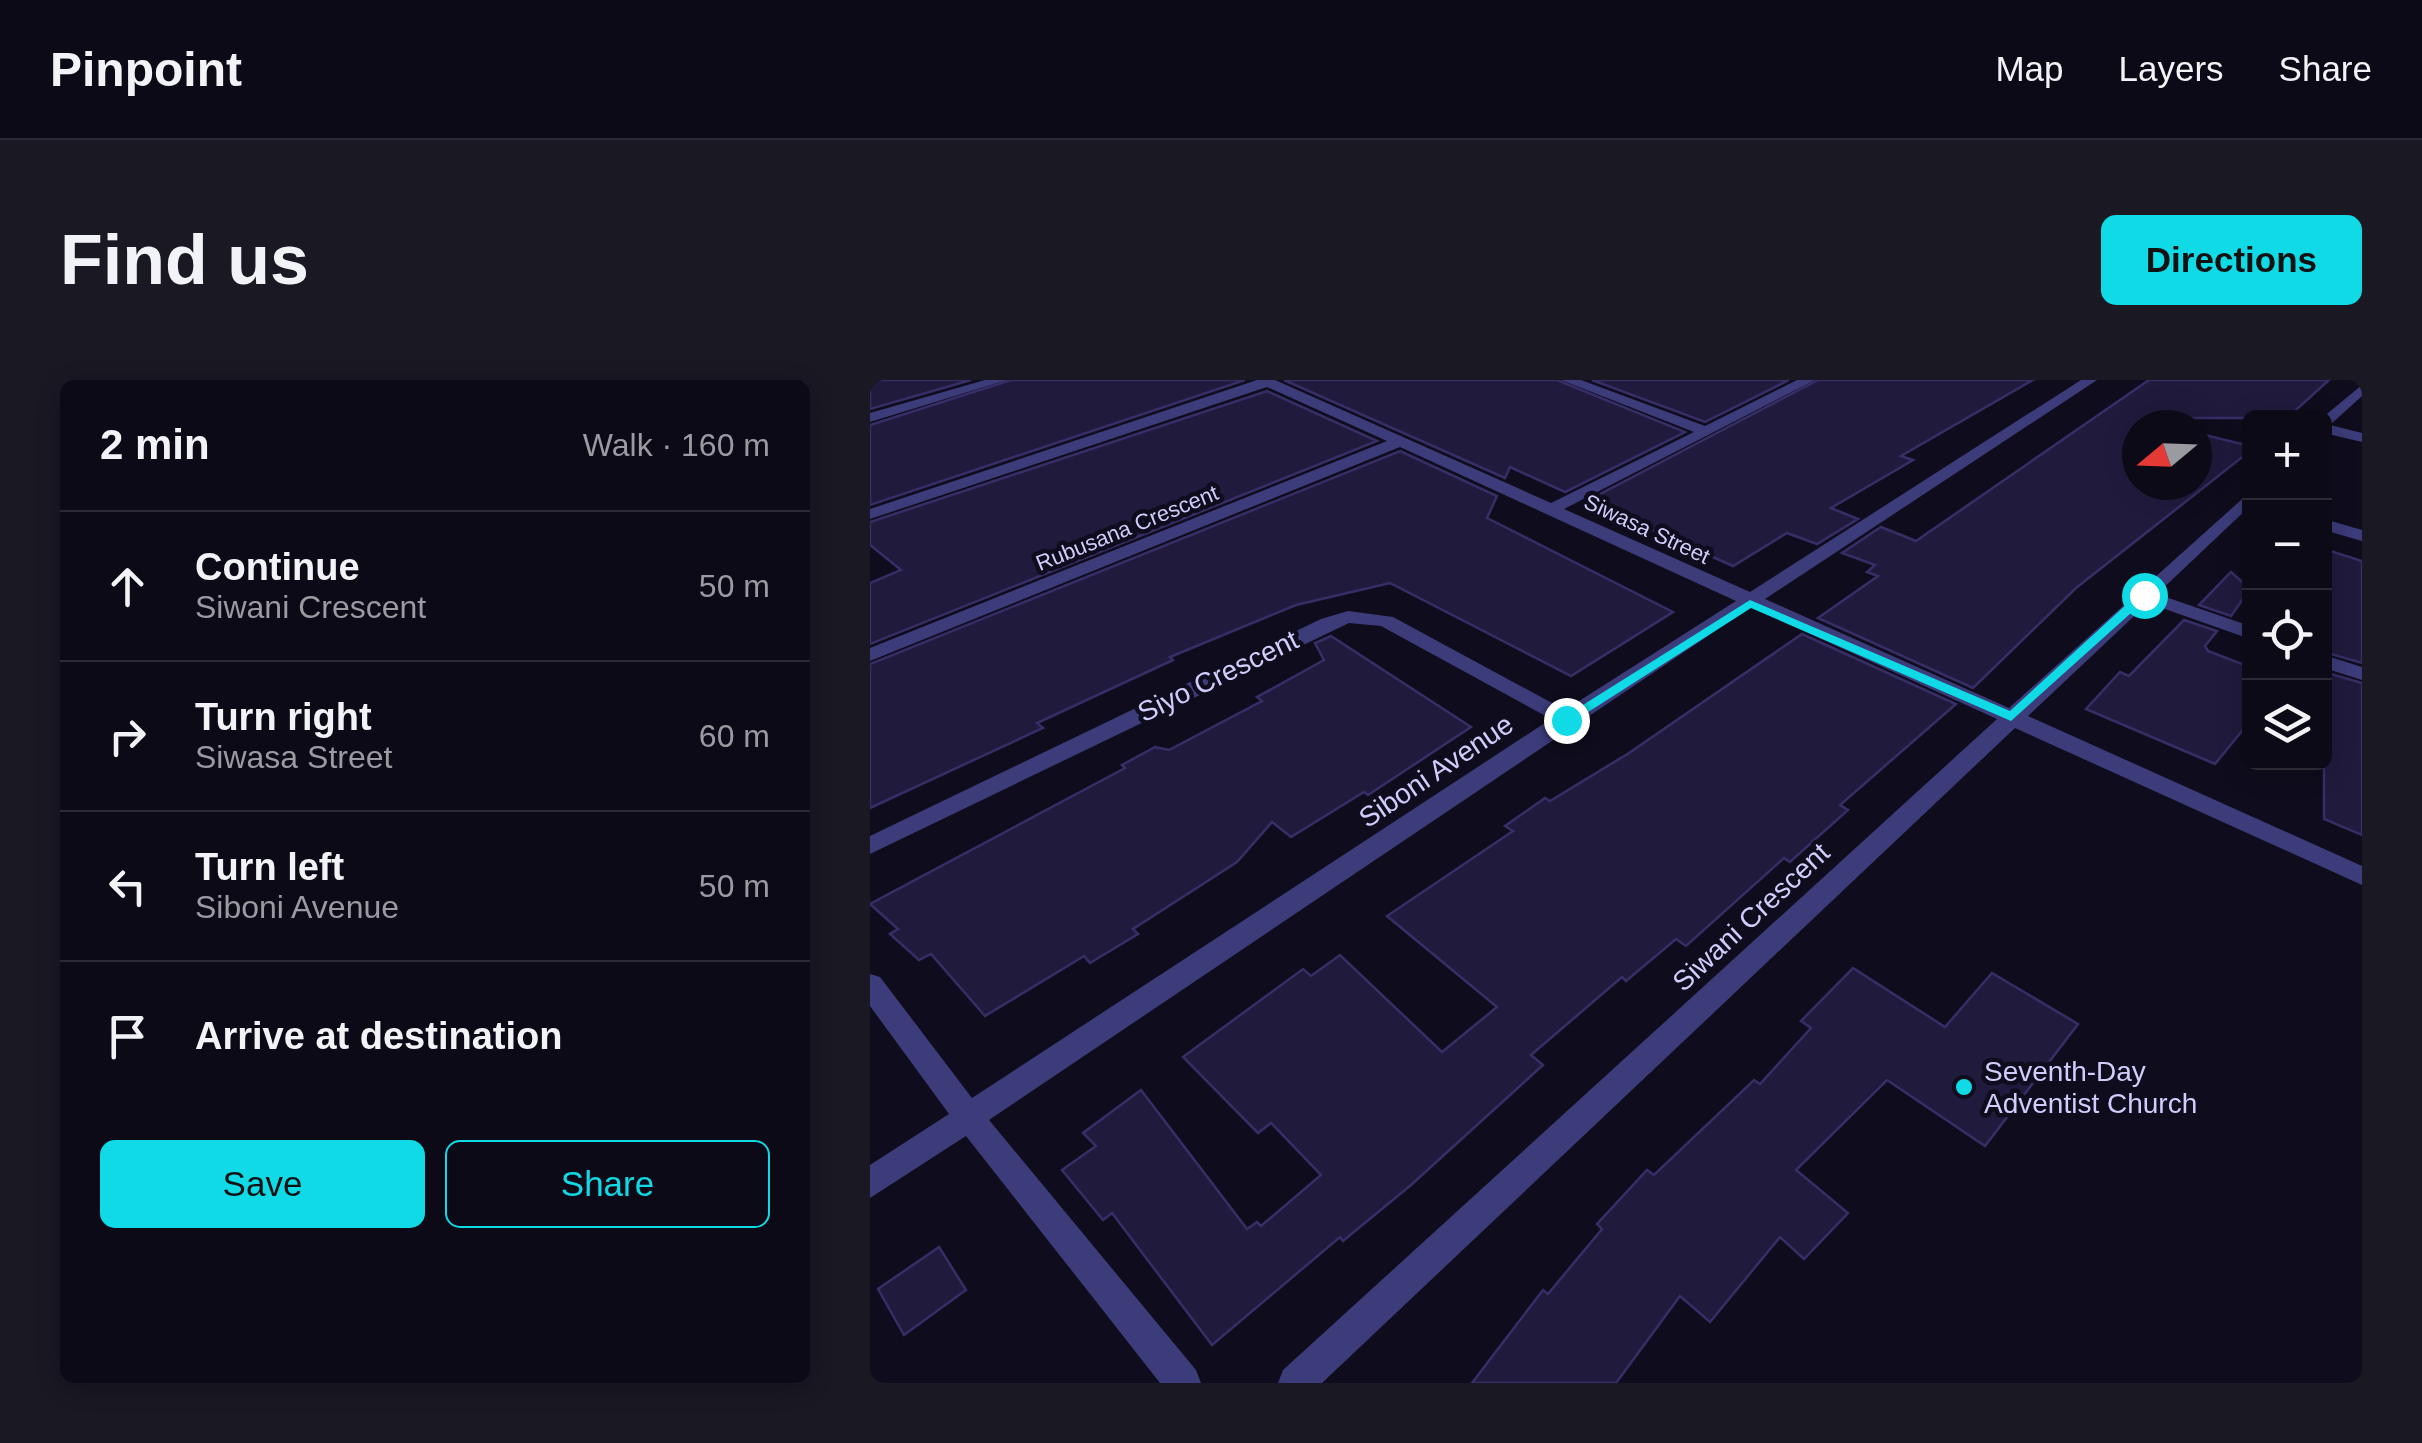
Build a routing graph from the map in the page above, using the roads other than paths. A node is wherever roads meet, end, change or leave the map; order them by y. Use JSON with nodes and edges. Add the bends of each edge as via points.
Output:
{"nodes":[{"id":1,"x":1000,"y":380,"type":"edge"},
{"id":2,"x":1568,"y":380,"type":"edge"},
{"id":3,"x":1808,"y":380,"type":"edge"},
{"id":4,"x":2090,"y":380,"type":"edge"},
{"id":5,"x":1266,"y":381,"type":"edge"},
{"id":6,"x":2362,"y":389,"type":"edge"},
{"id":7,"x":870,"y":418,"type":"edge"},
{"id":8,"x":2332,"y":418,"type":"edge"},
{"id":9,"x":2332,"y":429,"type":"edge"},
{"id":10,"x":1705,"y":431,"type":"junction"},
{"id":11,"x":2362,"y":438,"type":"edge"},
{"id":12,"x":1401,"y":441,"type":"junction"},
{"id":13,"x":2247,"y":500,"type":"edge"},
{"id":14,"x":1552,"y":509,"type":"junction"},
{"id":15,"x":870,"y":514,"type":"edge"},
{"id":16,"x":2332,"y":527,"type":"edge"},
{"id":17,"x":2362,"y":536,"type":"edge"},
{"id":18,"x":2144,"y":595,"type":"junction"},
{"id":19,"x":1750,"y":603,"type":"junction"},
{"id":20,"x":2242,"y":630,"type":"edge"},
{"id":21,"x":870,"y":655,"type":"edge"},
{"id":22,"x":2332,"y":663,"type":"edge"},
{"id":23,"x":2362,"y":674,"type":"edge"},
{"id":24,"x":2011,"y":717,"type":"junction"},
{"id":25,"x":1566,"y":720,"type":"junction"},
{"id":26,"x":870,"y":846,"type":"edge"},
{"id":27,"x":2362,"y":876,"type":"edge"},
{"id":28,"x":870,"y":984,"type":"edge"},
{"id":29,"x":971,"y":1120,"type":"junction"},
{"id":30,"x":870,"y":1184,"type":"edge"},
{"id":31,"x":1183,"y":1383,"type":"edge"},
{"id":32,"x":1296,"y":1383,"type":"edge"}],
"edges":[{"from":1,"to":7,"type":"street"},
{"from":2,"to":10,"type":"street"},
{"from":3,"to":10,"type":"street"},
{"from":4,"to":19,"type":"street","name":"Siboni Avenue"},
{"from":5,"to":12,"type":"street","name":"Siwasa Street"},
{"from":5,"to":15,"type":"street"},
{"from":6,"to":8,"type":"street"},
{"from":9,"to":11,"type":"street"},
{"from":10,"to":14,"type":"street"},
{"from":12,"to":14,"type":"street","name":"Siwasa Street"},
{"from":12,"to":21,"type":"street","name":"Rubusana Crescent"},
{"from":13,"to":18,"type":"street","name":"Siwani Crescent"},
{"from":14,"to":19,"type":"street","name":"Siwasa Street"},
{"from":16,"to":17,"type":"street"},
{"from":18,"to":20,"type":"street"},
{"from":18,"to":24,"type":"street","name":"Siwani Crescent"},
{"from":19,"to":24,"type":"street","name":"Siwasa Street"},
{"from":19,"to":25,"type":"street","name":"Siboni Avenue"},
{"from":22,"to":23,"type":"street"},
{"from":24,"to":27,"type":"street","name":"Siwasa Street"},
{"from":24,"to":32,"type":"street","name":"Siwani Crescent"},
{"from":25,"to":26,"type":"street","name":"Siyo Crescent","via":[[1386,621],[1348,618]]},
{"from":25,"to":29,"type":"street","name":"Siboni Avenue"},
{"from":28,"to":29,"type":"street"},
{"from":29,"to":30,"type":"street","name":"Siboni Avenue"},
{"from":29,"to":31,"type":"street"}]}
